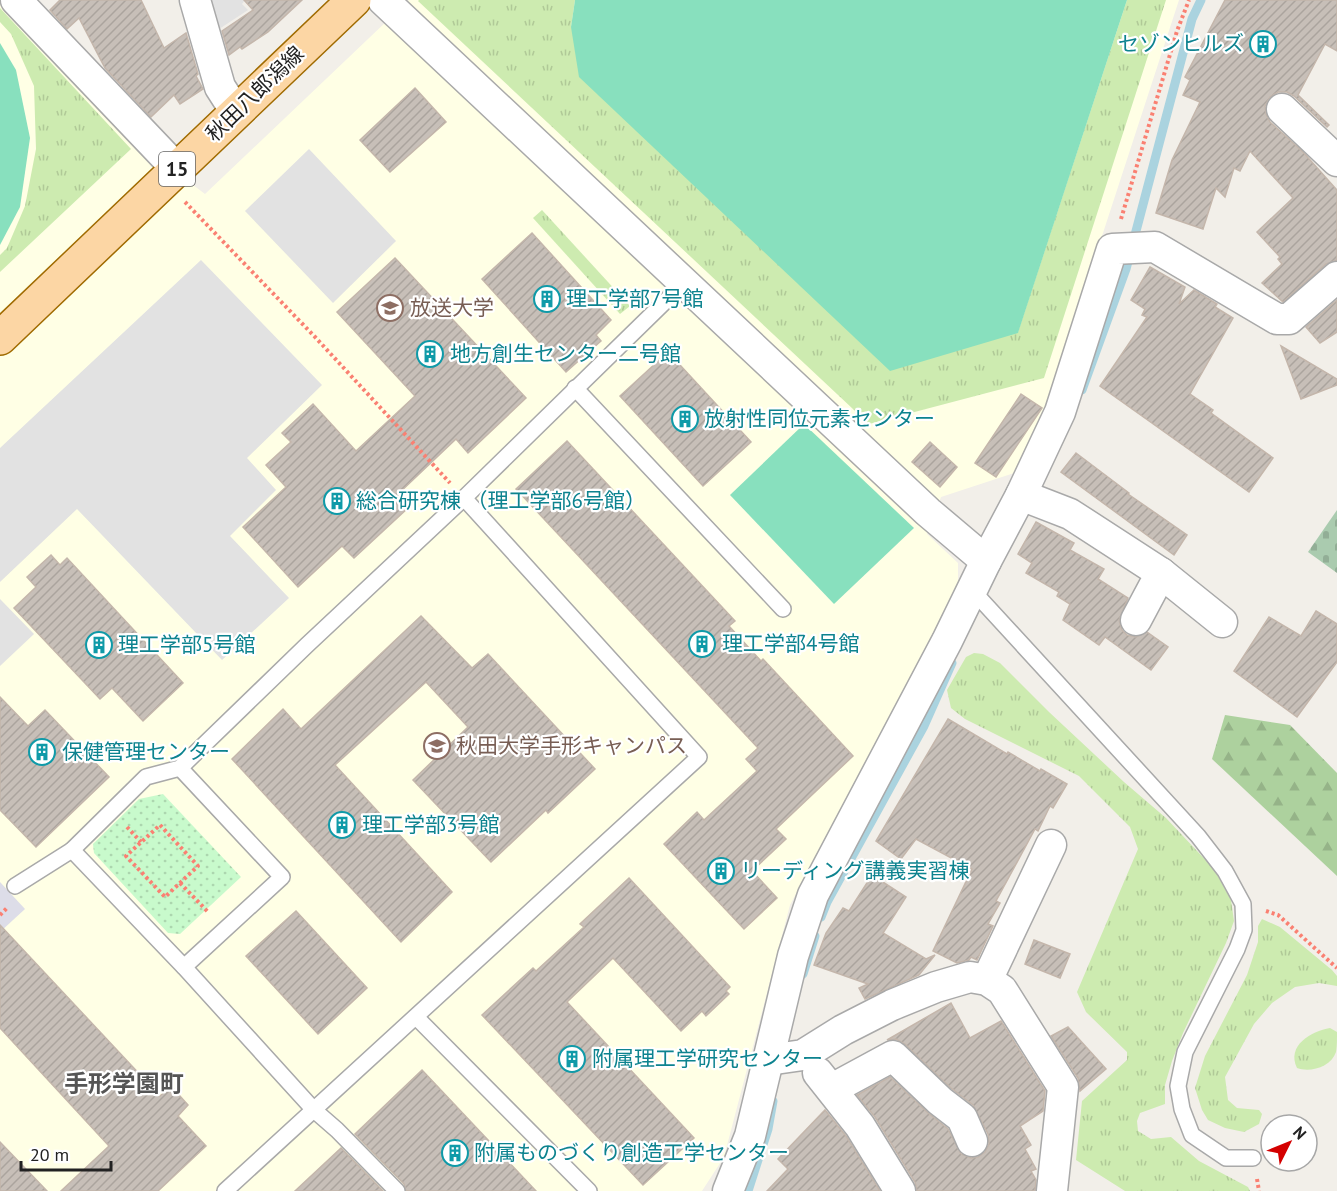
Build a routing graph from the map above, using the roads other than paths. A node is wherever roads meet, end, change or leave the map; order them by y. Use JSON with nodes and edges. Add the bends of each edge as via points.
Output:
{"nodes":[{"id":1,"x":16,"y":0,"type":"edge"},
{"id":2,"x":195,"y":0,"type":"edge"},
{"id":3,"x":354,"y":0,"type":"edge"},
{"id":4,"x":383,"y":0,"type":"edge"},
{"id":5,"x":1282,"y":109,"type":"dead end"},
{"id":6,"x":236,"y":112,"type":"junction"},
{"id":7,"x":1337,"y":161,"type":"edge"},
{"id":8,"x":180,"y":184,"type":"junction"},
{"id":9,"x":1337,"y":277,"type":"edge"},
{"id":10,"x":684,"y":283,"type":"junction"},
{"id":11,"x":0,"y":338,"type":"edge"},
{"id":12,"x":575,"y":388,"type":"junction"},
{"id":13,"x":1021,"y":495,"type":"junction"},
{"id":14,"x":464,"y":498,"type":"junction"},
{"id":15,"x":986,"y":561,"type":"junction"},
{"id":16,"x":1161,"y":573,"type":"junction"},
{"id":17,"x":973,"y":591,"type":"junction"},
{"id":18,"x":783,"y":609,"type":"dead end"},
{"id":19,"x":1136,"y":620,"type":"dead end"},
{"id":20,"x":1222,"y":622,"type":"dead end"},
{"id":21,"x":180,"y":768,"type":"junction"},
{"id":22,"x":1050,"y":845,"type":"dead end"},
{"id":23,"x":72,"y":850,"type":"junction"},
{"id":24,"x":15,"y":886,"type":"dead end"},
{"id":25,"x":184,"y":967,"type":"junction"},
{"id":26,"x":987,"y":980,"type":"junction"},
{"id":27,"x":416,"y":1017,"type":"junction"},
{"id":28,"x":801,"y":1055,"type":"junction"},
{"id":29,"x":770,"y":1060,"type":"junction"},
{"id":30,"x":832,"y":1089,"type":"junction"},
{"id":31,"x":314,"y":1110,"type":"junction"},
{"id":32,"x":972,"y":1141,"type":"dead end"},
{"id":33,"x":1253,"y":1158,"type":"dead end"},
{"id":34,"x":225,"y":1191,"type":"edge"},
{"id":35,"x":397,"y":1191,"type":"edge"},
{"id":36,"x":589,"y":1191,"type":"edge"},
{"id":37,"x":728,"y":1191,"type":"edge"},
{"id":38,"x":900,"y":1191,"type":"edge"},
{"id":39,"x":1052,"y":1191,"type":"edge"}],
"edges":[{"from":1,"to":8,"type":"street"},
{"from":2,"to":6,"type":"street","via":[[220,87]]},
{"from":3,"to":6,"type":"main road","name":"秋田八郎潟線","number":"15"},
{"from":4,"to":10,"type":"street"},
{"from":5,"to":7,"type":"street"},
{"from":6,"to":8,"type":"main road","name":"秋田八郎潟線","number":"15"},
{"from":8,"to":11,"type":"main road","name":"秋田八郎潟線","number":"15"},
{"from":9,"to":13,"type":"street","via":[[1289,319],[1277,319],[1132,248]]},
{"from":10,"to":12,"type":"lane"},
{"from":10,"to":15,"type":"street","via":[[928,512]]},
{"from":12,"to":14,"type":"lane"},
{"from":12,"to":18,"type":"lane"},
{"from":13,"to":15,"type":"street"},
{"from":13,"to":16,"type":"street","via":[[1070,514]]},
{"from":14,"to":21,"type":"lane"},
{"from":14,"to":27,"type":"lane","via":[[699,757]]},
{"from":15,"to":17,"type":"street"},
{"from":16,"to":19,"type":"street"},
{"from":16,"to":20,"type":"street"},
{"from":17,"to":29,"type":"street","via":[[813,895],[793,956]]},
{"from":17,"to":33,"type":"lane","via":[[1198,836],[1243,904],[1244,930],[1185,1052],[1179,1086],[1192,1136],[1226,1158]]},
{"from":21,"to":23,"type":"lane","via":[[146,777]]},
{"from":21,"to":25,"type":"lane","via":[[282,877]]},
{"from":22,"to":26,"type":"street"},
{"from":23,"to":24,"type":"lane"},
{"from":23,"to":25,"type":"lane"},
{"from":25,"to":31,"type":"lane"},
{"from":26,"to":28,"type":"street","via":[[970,978],[892,1005]]},
{"from":26,"to":39,"type":"street","via":[[1002,990],[1063,1088]]},
{"from":27,"to":31,"type":"lane"},
{"from":27,"to":36,"type":"lane"},
{"from":28,"to":29,"type":"street"},
{"from":28,"to":30,"type":"street"},
{"from":29,"to":37,"type":"street","via":[[750,1136]]},
{"from":30,"to":32,"type":"street","via":[[893,1056],[962,1118]]},
{"from":30,"to":38,"type":"street"},
{"from":31,"to":34,"type":"lane"},
{"from":31,"to":35,"type":"lane"}]}
